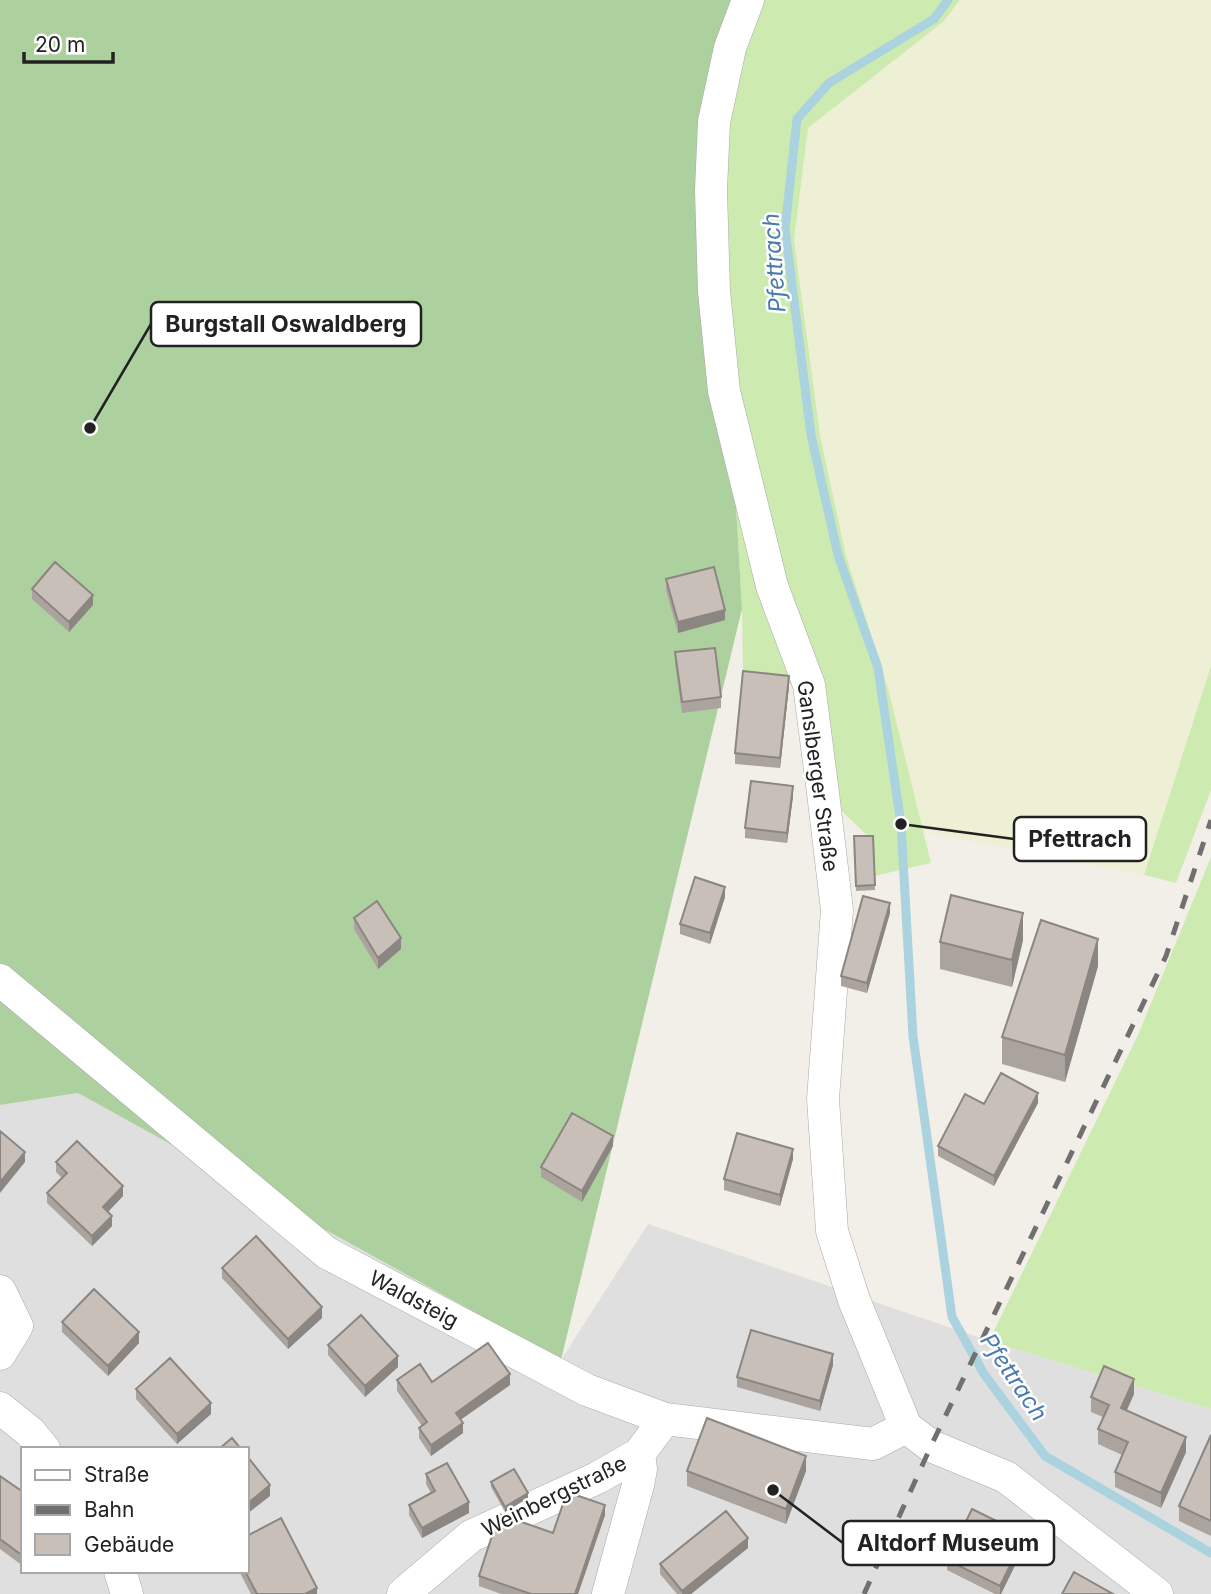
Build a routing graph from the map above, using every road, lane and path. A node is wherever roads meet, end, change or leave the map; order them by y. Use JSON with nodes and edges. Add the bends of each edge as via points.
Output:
{"nodes":[{"id":1,"x":748,"y":0,"type":"edge"},
{"id":2,"x":0,"y":981,"type":"edge"},
{"id":3,"x":0,"y":1292,"type":"edge"},
{"id":4,"x":0,"y":1354,"type":"edge"},
{"id":5,"x":0,"y":1408,"type":"edge"},
{"id":6,"x":665,"y":1419,"type":"junction"},
{"id":7,"x":906,"y":1427,"type":"junction"},
{"id":8,"x":42,"y":1447,"type":"edge"},
{"id":9,"x":639,"y":1454,"type":"junction"},
{"id":10,"x":121,"y":1573,"type":"edge"},
{"id":11,"x":127,"y":1594,"type":"edge"},
{"id":12,"x":403,"y":1594,"type":"edge"},
{"id":13,"x":608,"y":1594,"type":"edge"},
{"id":14,"x":1157,"y":1594,"type":"edge"}],
"edges":[{"from":1,"to":7,"type":"street","name":"Ganslberger Straße","via":[[730,48],[714,122],[714,291],[724,391],[772,586],[808,685],[816,739],[837,910],[823,1099],[832,1231],[854,1300]]},
{"from":2,"to":6,"type":"street","name":"Waldsteig","via":[[327,1253],[587,1390]]},
{"from":3,"to":4,"type":"street","via":[[17,1326]]},
{"from":5,"to":8,"type":"street"},
{"from":6,"to":7,"type":"street","name":"Waldsteig","via":[[873,1444]]},
{"from":6,"to":9,"type":"street","name":"Weinbergstraße"},
{"from":7,"to":14,"type":"street","via":[[931,1446],[1006,1477]]},
{"from":9,"to":12,"type":"street","name":"Weinbergstraße","via":[[471,1536]]},
{"from":9,"to":13,"type":"street","via":[[638,1485]]},
{"from":10,"to":11,"type":"street"}]}
